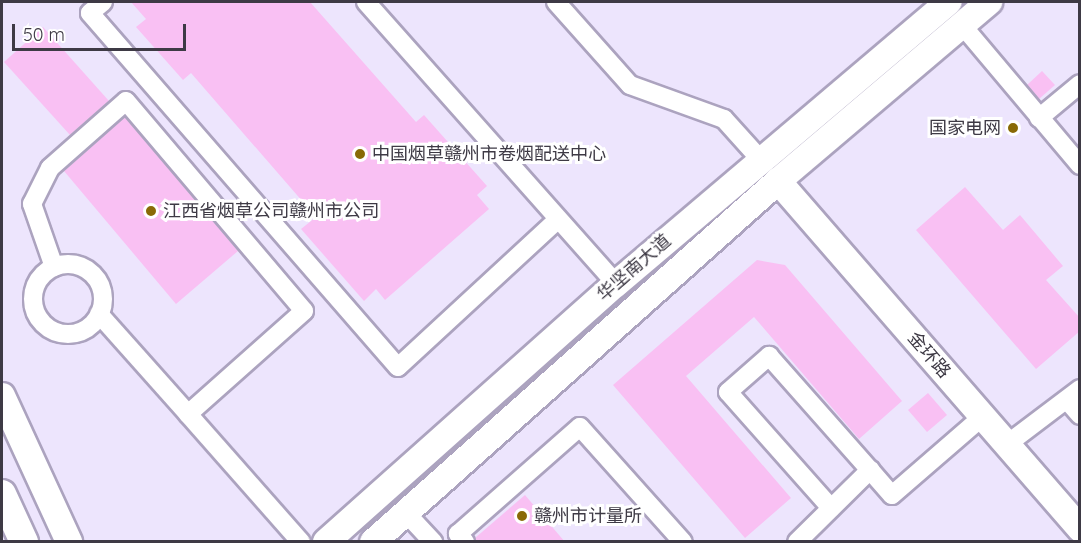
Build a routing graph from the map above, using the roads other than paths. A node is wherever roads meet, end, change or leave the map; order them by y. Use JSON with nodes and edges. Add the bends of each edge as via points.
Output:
{"nodes":[{"id":1,"x":103,"y":2,"type":"edge"},
{"id":2,"x":366,"y":2,"type":"edge"},
{"id":3,"x":556,"y":2,"type":"edge"},
{"id":4,"x":948,"y":2,"type":"edge"},
{"id":5,"x":989,"y":2,"type":"edge"},
{"id":6,"x":962,"y":25,"type":"junction"},
{"id":7,"x":1080,"y":84,"type":"edge"},
{"id":8,"x":1039,"y":118,"type":"junction"},
{"id":9,"x":760,"y":159,"type":"junction"},
{"id":10,"x":1080,"y":165,"type":"edge"},
{"id":11,"x":778,"y":181,"type":"junction"},
{"id":12,"x":556,"y":221,"type":"junction"},
{"id":13,"x":54,"y":267,"type":"junction"},
{"id":14,"x":616,"y":284,"type":"junction"},
{"id":15,"x":99,"y":314,"type":"junction"},
{"id":16,"x":1073,"y":394,"type":"edge"},
{"id":17,"x":2,"y":396,"type":"edge"},
{"id":18,"x":188,"y":414,"type":"junction"},
{"id":19,"x":1080,"y":415,"type":"edge"},
{"id":20,"x":982,"y":417,"type":"junction"},
{"id":21,"x":1006,"y":445,"type":"junction"},
{"id":22,"x":870,"y":470,"type":"junction"},
{"id":23,"x":2,"y":494,"type":"edge"},
{"id":24,"x":831,"y":508,"type":"junction"},
{"id":25,"x":406,"y":513,"type":"junction"},
{"id":26,"x":1080,"y":529,"type":"edge"},
{"id":27,"x":24,"y":542,"type":"edge"},
{"id":28,"x":69,"y":542,"type":"edge"},
{"id":29,"x":301,"y":542,"type":"edge"},
{"id":30,"x":326,"y":542,"type":"edge"},
{"id":31,"x":373,"y":542,"type":"edge"},
{"id":32,"x":433,"y":542,"type":"edge"},
{"id":33,"x":465,"y":542,"type":"edge"},
{"id":34,"x":683,"y":542,"type":"edge"},
{"id":35,"x":797,"y":542,"type":"edge"}],
"edges":[{"from":1,"to":12,"type":"street","via":[[90,13],[398,367]]},
{"from":2,"to":12,"type":"street"},
{"from":3,"to":9,"type":"street","via":[[630,85],[724,118]]},
{"from":4,"to":9,"type":"main road","name":"华坚南大道"},
{"from":5,"to":6,"type":"main road","name":"华坚南大道"},
{"from":6,"to":8,"type":"street"},
{"from":6,"to":11,"type":"main road","name":"华坚南大道"},
{"from":7,"to":8,"type":"street"},
{"from":8,"to":10,"type":"street"},
{"from":9,"to":14,"type":"main road","name":"华坚南大道"},
{"from":11,"to":20,"type":"main road","name":"金环路"},
{"from":11,"to":25,"type":"main road","name":"华坚南大道"},
{"from":12,"to":14,"type":"street"},
{"from":13,"to":15,"type":"street","via":[[70,264],[90,273],[102,292]]},
{"from":13,"to":15,"type":"street","via":[[42,276],[33,294],[42,322],[73,334]]},
{"from":13,"to":18,"type":"street","via":[[32,204],[50,168],[126,101],[304,311]]},
{"from":14,"to":30,"type":"main road","name":"华坚南大道"},
{"from":15,"to":18,"type":"street"},
{"from":16,"to":19,"type":"street"},
{"from":16,"to":21,"type":"street"},
{"from":17,"to":28,"type":"main road"},
{"from":18,"to":29,"type":"street"},
{"from":20,"to":21,"type":"main road","name":"金环路"},
{"from":20,"to":22,"type":"street","via":[[892,495]]},
{"from":21,"to":26,"type":"main road","name":"金环路"},
{"from":22,"to":24,"type":"street"},
{"from":22,"to":24,"type":"street","via":[[770,356],[728,392]]},
{"from":23,"to":27,"type":"main road"},
{"from":24,"to":35,"type":"street"},
{"from":25,"to":31,"type":"main road","name":"华坚南大道"},
{"from":25,"to":32,"type":"street"},
{"from":33,"to":34,"type":"street","via":[[458,534],[580,427]]}]}
